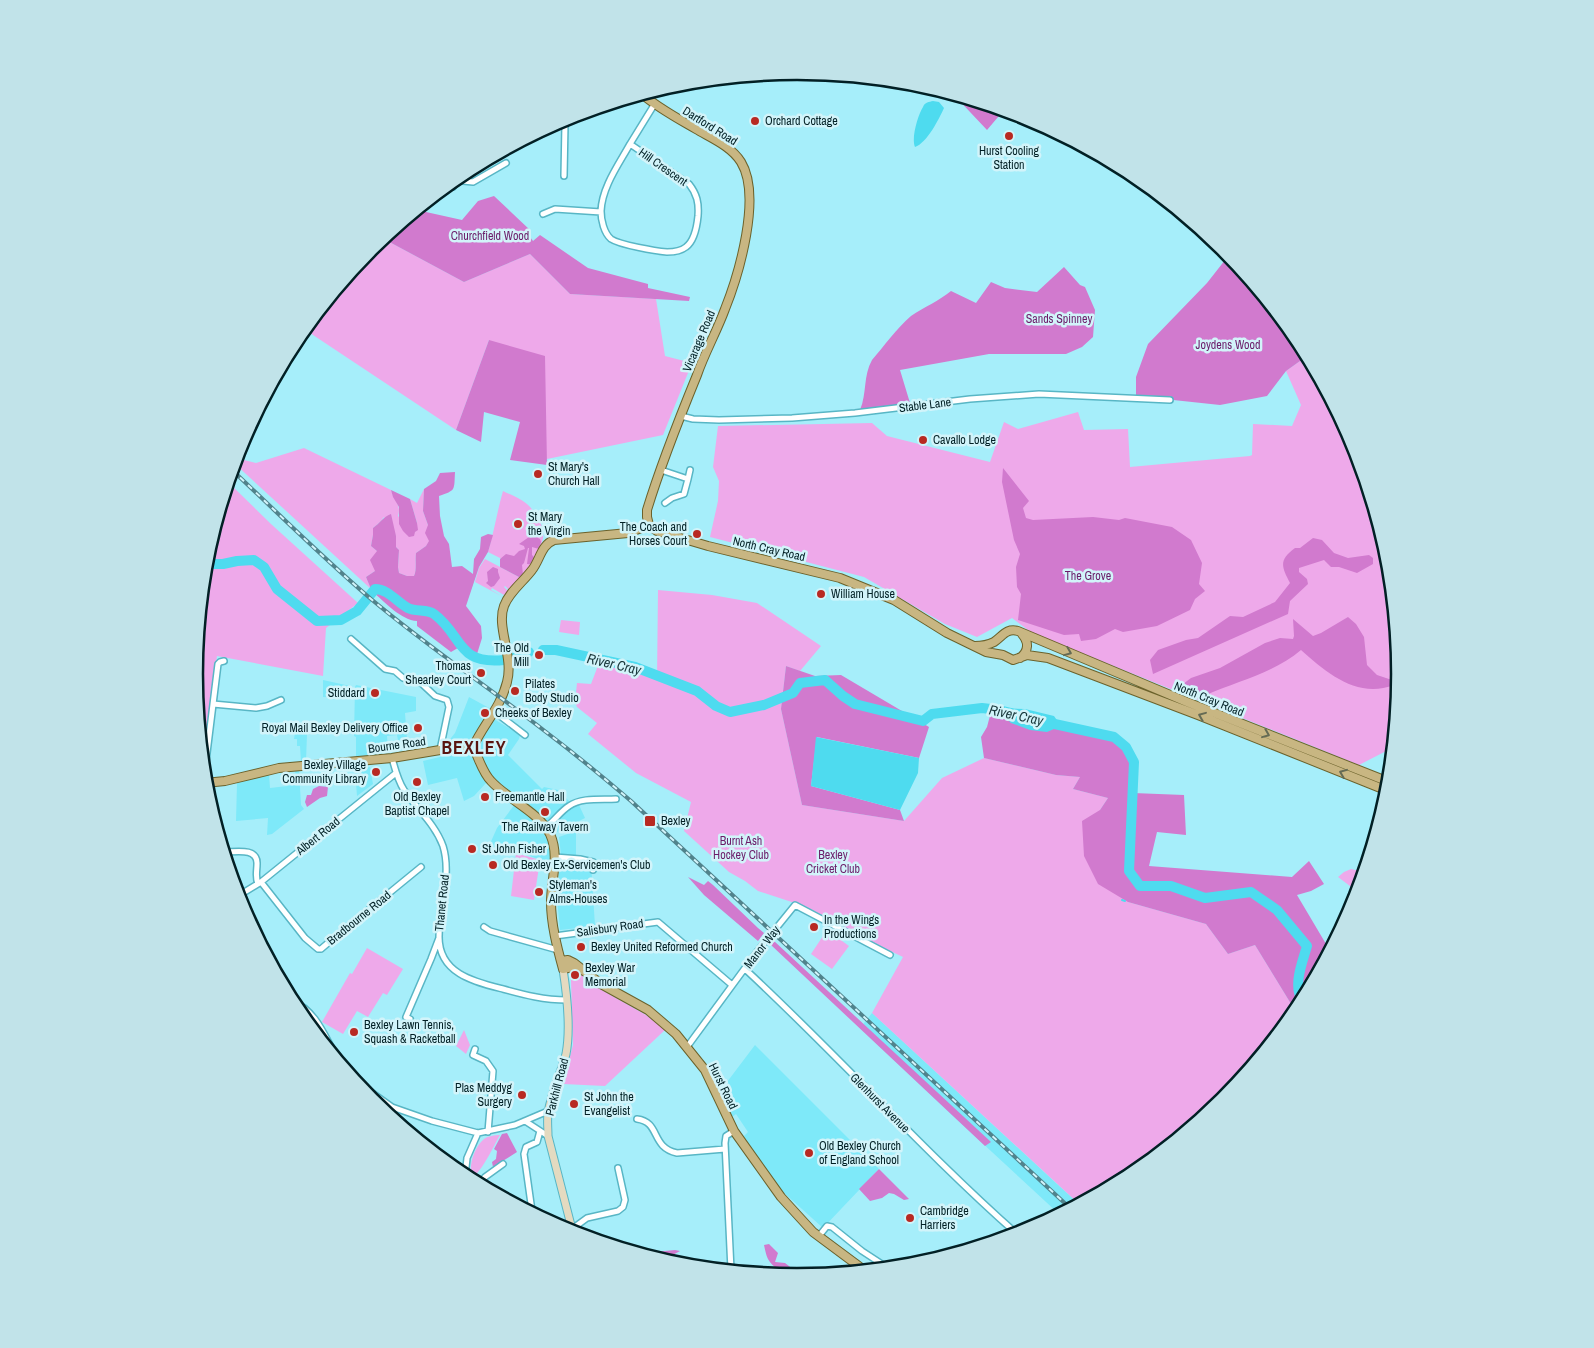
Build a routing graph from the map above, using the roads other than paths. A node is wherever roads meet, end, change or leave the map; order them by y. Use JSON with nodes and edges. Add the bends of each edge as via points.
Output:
{"nodes":[{"id":1,"x":647,"y":99,"type":"edge"},
{"id":2,"x":654,"y":105,"type":"junction"},
{"id":3,"x":565,"y":127,"type":"edge"},
{"id":4,"x":630,"y":144,"type":"junction"},
{"id":5,"x":741,"y":161,"type":"joint"},
{"id":6,"x":506,"y":163,"type":"dead end"},
{"id":7,"x":564,"y":176,"type":"dead end"},
{"id":8,"x":465,"y":181,"type":"edge"},
{"id":9,"x":601,"y":212,"type":"junction"},
{"id":10,"x":543,"y":214,"type":"dead end"},
{"id":11,"x":1170,"y":400,"type":"dead end"},
{"id":12,"x":681,"y":416,"type":"junction"},
{"id":13,"x":660,"y":470,"type":"junction"},
{"id":14,"x":690,"y":470,"type":"dead end"},
{"id":15,"x":688,"y":479,"type":"junction"},
{"id":16,"x":665,"y":503,"type":"dead end"},
{"id":17,"x":649,"y":525,"type":"junction"},
{"id":18,"x":1022,"y":634,"type":"junction"},
{"id":19,"x":1001,"y":635,"type":"junction"},
{"id":20,"x":351,"y":639,"type":"dead end"},
{"id":21,"x":972,"y":646,"type":"junction"},
{"id":22,"x":1002,"y":655,"type":"junction"},
{"id":23,"x":1020,"y":658,"type":"junction"},
{"id":24,"x":224,"y":661,"type":"dead end"},
{"id":25,"x":281,"y":700,"type":"dead end"},
{"id":26,"x":213,"y":704,"type":"junction"},
{"id":27,"x":494,"y":712,"type":"junction"},
{"id":28,"x":525,"y":735,"type":"dead end"},
{"id":29,"x":473,"y":747,"type":"junction"},
{"id":30,"x":208,"y":748,"type":"edge"},
{"id":31,"x":440,"y":750,"type":"junction"},
{"id":32,"x":392,"y":758,"type":"junction"},
{"id":33,"x":396,"y":773,"type":"junction"},
{"id":34,"x":1382,"y":779,"type":"edge"},
{"id":35,"x":213,"y":782,"type":"edge"},
{"id":36,"x":1380,"y":788,"type":"edge"},
{"id":37,"x":616,"y":799,"type":"dead end"},
{"id":38,"x":546,"y":827,"type":"junction"},
{"id":39,"x":231,"y":852,"type":"edge"},
{"id":40,"x":555,"y":857,"type":"junction"},
{"id":41,"x":421,"y":867,"type":"dead end"},
{"id":42,"x":593,"y":870,"type":"dead end"},
{"id":43,"x":259,"y":883,"type":"junction"},
{"id":44,"x":245,"y":892,"type":"edge"},
{"id":45,"x":484,"y":927,"type":"dead end"},
{"id":46,"x":555,"y":936,"type":"junction"},
{"id":47,"x":439,"y":937,"type":"junction"},
{"id":48,"x":558,"y":950,"type":"junction"},
{"id":49,"x":890,"y":955,"type":"dead end"},
{"id":50,"x":444,"y":958,"type":"junction"},
{"id":51,"x":431,"y":959,"type":"junction"},
{"id":52,"x":562,"y":965,"type":"junction"},
{"id":53,"x":745,"y":969,"type":"junction"},
{"id":54,"x":732,"y":985,"type":"junction"},
{"id":55,"x":567,"y":1000,"type":"junction"},
{"id":56,"x":406,"y":1017,"type":"dead end"},
{"id":57,"x":687,"y":1047,"type":"junction"},
{"id":58,"x":475,"y":1049,"type":"dead end"},
{"id":59,"x":386,"y":1103,"type":"edge"},
{"id":60,"x":548,"y":1111,"type":"junction"},
{"id":61,"x":648,"y":1114,"type":"dead end"},
{"id":62,"x":637,"y":1119,"type":"dead end"},
{"id":63,"x":644,"y":1120,"type":"junction"},
{"id":64,"x":525,"y":1122,"type":"junction"},
{"id":65,"x":540,"y":1131,"type":"junction"},
{"id":66,"x":734,"y":1131,"type":"junction"},
{"id":67,"x":488,"y":1132,"type":"junction"},
{"id":68,"x":478,"y":1134,"type":"junction"},
{"id":69,"x":548,"y":1136,"type":"junction"},
{"id":70,"x":725,"y":1149,"type":"junction"},
{"id":71,"x":503,"y":1164,"type":"dead end"},
{"id":72,"x":466,"y":1167,"type":"edge"},
{"id":73,"x":618,"y":1168,"type":"dead end"},
{"id":74,"x":496,"y":1169,"type":"junction"},
{"id":75,"x":499,"y":1175,"type":"dead end"},
{"id":76,"x":484,"y":1178,"type":"edge"},
{"id":77,"x":531,"y":1205,"type":"edge"},
{"id":78,"x":570,"y":1223,"type":"edge"},
{"id":79,"x":578,"y":1226,"type":"edge"},
{"id":80,"x":1010,"y":1228,"type":"edge"},
{"id":81,"x":819,"y":1236,"type":"junction"},
{"id":82,"x":879,"y":1262,"type":"edge"},
{"id":83,"x":856,"y":1263,"type":"edge"},
{"id":84,"x":731,"y":1264,"type":"edge"}],
"edges":[{"from":1,"to":2,"type":"main road","name":"Dartford Road"},
{"from":2,"to":4,"type":"street","name":"Hill Crescent"},
{"from":2,"to":5,"type":"main road","name":"Dartford Road","via":[[721,144]]},
{"from":3,"to":7,"type":"street"},
{"from":4,"to":9,"type":"street","name":"Hill Crescent","via":[[608,184]]},
{"from":4,"to":9,"type":"street","name":"Hill Crescent","via":[[696,192],[698,215],[693,237],[686,247],[668,252],[621,244],[606,233]]},
{"from":5,"to":12,"type":"main road","name":"Vicarage Road","via":[[748,181],[749,219],[737,276]]},
{"from":6,"to":8,"type":"street","via":[[473,182]]},
{"from":9,"to":10,"type":"street","via":[[555,209]]},
{"from":11,"to":12,"type":"street","name":"Stable Lane","via":[[1039,394],[821,416],[719,420]]},
{"from":12,"to":13,"type":"main road","name":"Vicarage Road"},
{"from":13,"to":15,"type":"street"},
{"from":13,"to":17,"type":"main road","name":"Vicarage Road","via":[[647,510]]},
{"from":14,"to":15,"type":"street"},
{"from":15,"to":16,"type":"street","via":[[684,494]]},
{"from":17,"to":21,"type":"main road","name":"North Cray Road","via":[[656,531],[708,546],[840,578],[894,600]]},
{"from":17,"to":27,"type":"main road","via":[[628,533],[554,540],[544,547],[532,569],[503,606],[508,681]]},
{"from":18,"to":19,"type":"main road","via":[[1014,630]]},
{"from":18,"to":23,"type":"main road","via":[[1027,646]]},
{"from":18,"to":34,"type":"main road","name":"North Cray Road","one_way":true},
{"from":19,"to":21,"type":"main road","via":[[989,644]]},
{"from":19,"to":22,"type":"main road","via":[[998,643]]},
{"from":20,"to":31,"type":"street","via":[[385,669],[420,682],[435,696],[447,700],[449,707]]},
{"from":21,"to":22,"type":"main road","name":"North Cray Road"},
{"from":22,"to":23,"type":"main road","via":[[1013,660]]},
{"from":36,"to":23,"type":"main road","name":"North Cray Road","one_way":true,"via":[[1048,658],[1027,655]]},
{"from":24,"to":26,"type":"street","via":[[218,664]]},
{"from":25,"to":26,"type":"street","via":[[256,708]]},
{"from":26,"to":30,"type":"street"},
{"from":27,"to":28,"type":"street"},
{"from":27,"to":29,"type":"main road"},
{"from":29,"to":31,"type":"main road","name":"Bourne Road"},
{"from":29,"to":38,"type":"main road","via":[[491,781]]},
{"from":31,"to":32,"type":"main road","name":"Bourne Road"},
{"from":32,"to":33,"type":"street","name":"Thanet Road"},
{"from":32,"to":35,"type":"main road","name":"Bourne Road","via":[[279,768]]},
{"from":33,"to":43,"type":"street","name":"Albert Road"},
{"from":33,"to":47,"type":"street","name":"Thanet Road","via":[[443,846],[446,876]]},
{"from":37,"to":38,"type":"street","via":[[574,803]]},
{"from":38,"to":40,"type":"main road"},
{"from":39,"to":43,"type":"street","via":[[255,855]]},
{"from":40,"to":42,"type":"street","via":[[593,862]]},
{"from":40,"to":46,"type":"main road","via":[[550,900]]},
{"from":41,"to":43,"type":"street","name":"Bradbourne Road","via":[[318,949]]},
{"from":43,"to":44,"type":"street","name":"Albert Road"},
{"from":45,"to":48,"type":"street"},
{"from":46,"to":48,"type":"main road"},
{"from":46,"to":54,"type":"street","name":"Salisbury Road","via":[[658,922]]},
{"from":47,"to":50,"type":"street","name":"Thanet Road"},
{"from":47,"to":51,"type":"street"},
{"from":48,"to":52,"type":"main road"},
{"from":49,"to":53,"type":"street","name":"Manor Way","via":[[795,905]]},
{"from":50,"to":51,"type":"street"},
{"from":50,"to":55,"type":"street","via":[[457,972],[473,981],[534,998]]},
{"from":51,"to":56,"type":"street"},
{"from":52,"to":55,"type":"main road","name":"Parkhill Road"},
{"from":52,"to":57,"type":"main road","name":"Hurst Road","via":[[584,971],[634,1001],[666,1025]]},
{"from":53,"to":54,"type":"street","name":"Manor Way"},
{"from":53,"to":80,"type":"street","name":"Glenhurst Avenue"},
{"from":54,"to":57,"type":"street","name":"Manor Way"},
{"from":55,"to":60,"type":"main road","name":"Parkhill Road","via":[[567,1045]]},
{"from":57,"to":66,"type":"main road","name":"Hurst Road","via":[[711,1081]]},
{"from":58,"to":67,"type":"street","via":[[472,1055],[486,1061],[493,1071]]},
{"from":59,"to":68,"type":"street"},
{"from":60,"to":64,"type":"street"},
{"from":60,"to":69,"type":"main road","name":"Parkhill Road"},
{"from":61,"to":63,"type":"street"},
{"from":62,"to":63,"type":"street"},
{"from":63,"to":70,"type":"street","via":[[652,1127],[660,1144],[671,1152]]},
{"from":64,"to":65,"type":"street"},
{"from":64,"to":67,"type":"street"},
{"from":65,"to":69,"type":"street"},
{"from":65,"to":77,"type":"street","via":[[537,1142],[526,1147],[524,1154]]},
{"from":66,"to":70,"type":"street","via":[[726,1136]]},
{"from":66,"to":81,"type":"main road","name":"Hurst Road","via":[[781,1197]]},
{"from":67,"to":68,"type":"street"},
{"from":68,"to":72,"type":"street"},
{"from":69,"to":78,"type":"main road","name":"Parkhill Road"},
{"from":70,"to":84,"type":"street"},
{"from":71,"to":74,"type":"street"},
{"from":73,"to":79,"type":"street","via":[[626,1200],[623,1207],[587,1218]]},
{"from":74,"to":75,"type":"street"},
{"from":74,"to":76,"type":"street"},
{"from":81,"to":82,"type":"street","via":[[827,1226],[832,1227]]},
{"from":81,"to":83,"type":"main road","name":"Hurst Road"}]}
